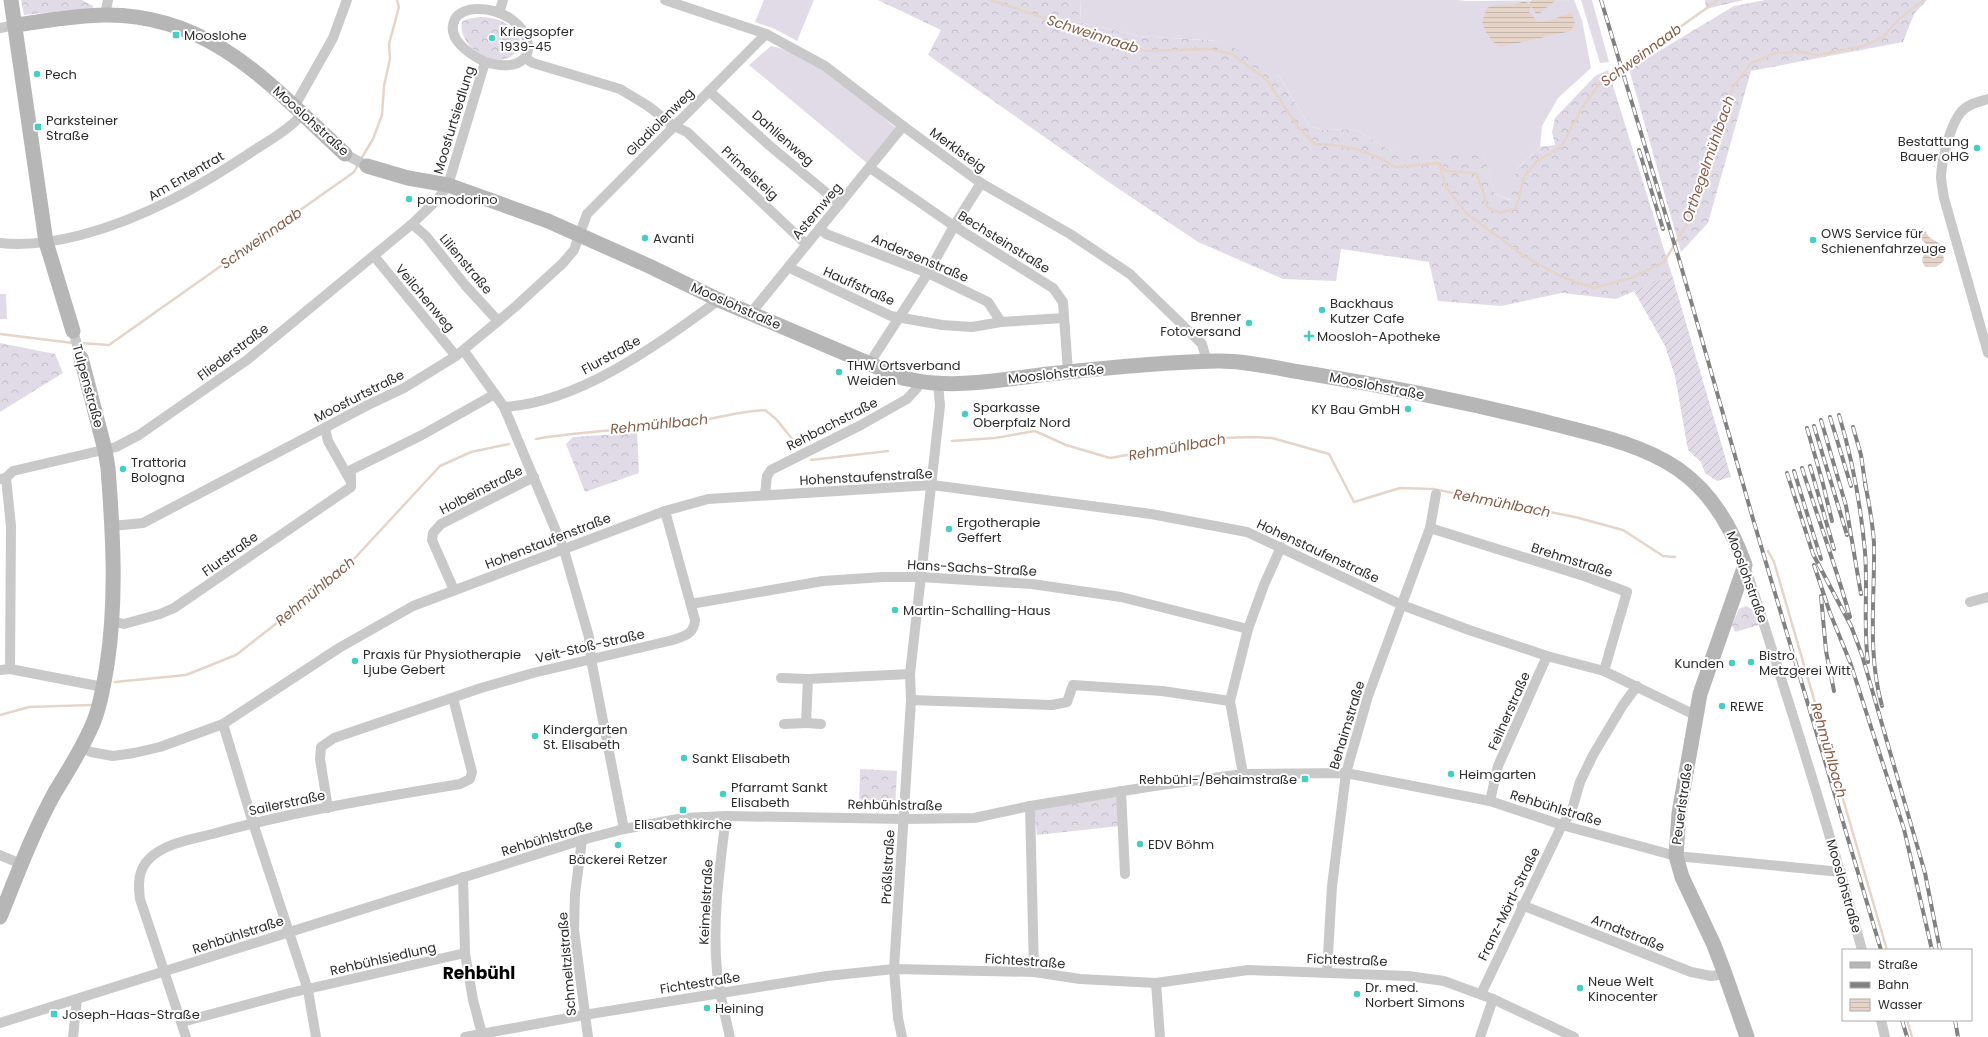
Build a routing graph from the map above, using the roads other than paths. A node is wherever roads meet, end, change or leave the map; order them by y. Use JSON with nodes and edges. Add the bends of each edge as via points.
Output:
{"nodes":[{"id":1,"x":10,"y":0,"type":"edge"},
{"id":2,"x":347,"y":0,"type":"edge"},
{"id":3,"x":503,"y":0,"type":"edge"},
{"id":4,"x":665,"y":0,"type":"edge"},
{"id":5,"x":107,"y":7,"type":"edge"},
{"id":6,"x":499,"y":13,"type":"junction"},
{"id":7,"x":15,"y":25,"type":"junction"},
{"id":8,"x":0,"y":28,"type":"edge"},
{"id":9,"x":766,"y":34,"type":"junction"},
{"id":10,"x":525,"y":58,"type":"junction"},
{"id":11,"x":485,"y":62,"type":"junction"},
{"id":12,"x":709,"y":91,"type":"junction"},
{"id":13,"x":1988,"y":99,"type":"edge"},
{"id":14,"x":298,"y":110,"type":"junction"},
{"id":15,"x":674,"y":126,"type":"junction"},
{"id":16,"x":904,"y":126,"type":"junction"},
{"id":17,"x":345,"y":154,"type":"joint"},
{"id":18,"x":367,"y":166,"type":"joint"},
{"id":19,"x":870,"y":168,"type":"junction"},
{"id":20,"x":981,"y":183,"type":"junction"},
{"id":21,"x":448,"y":185,"type":"junction"},
{"id":22,"x":840,"y":204,"type":"junction"},
{"id":23,"x":412,"y":224,"type":"junction"},
{"id":24,"x":954,"y":226,"type":"junction"},
{"id":25,"x":820,"y":228,"type":"junction"},
{"id":26,"x":579,"y":233,"type":"junction"},
{"id":27,"x":46,"y":242,"type":"junction"},
{"id":28,"x":0,"y":244,"type":"edge"},
{"id":29,"x":806,"y":244,"type":"junction"},
{"id":30,"x":374,"y":256,"type":"junction"},
{"id":31,"x":789,"y":266,"type":"junction"},
{"id":32,"x":928,"y":273,"type":"junction"},
{"id":33,"x":719,"y":300,"type":"junction"},
{"id":34,"x":751,"y":313,"type":"junction"},
{"id":35,"x":900,"y":317,"type":"junction"},
{"id":36,"x":1064,"y":318,"type":"junction"},
{"id":37,"x":498,"y":321,"type":"junction"},
{"id":38,"x":1001,"y":322,"type":"junction"},
{"id":39,"x":72,"y":331,"type":"joint"},
{"id":40,"x":460,"y":353,"type":"junction"},
{"id":41,"x":1988,"y":353,"type":"edge"},
{"id":42,"x":81,"y":358,"type":"joint"},
{"id":43,"x":1208,"y":362,"type":"junction"},
{"id":44,"x":869,"y":364,"type":"junction"},
{"id":45,"x":1068,"y":372,"type":"junction"},
{"id":46,"x":919,"y":381,"type":"junction"},
{"id":47,"x":938,"y":383,"type":"junction"},
{"id":48,"x":495,"y":394,"type":"junction"},
{"id":49,"x":504,"y":407,"type":"junction"},
{"id":50,"x":325,"y":428,"type":"junction"},
{"id":51,"x":105,"y":450,"type":"junction"},
{"id":52,"x":534,"y":477,"type":"junction"},
{"id":53,"x":3,"y":478,"type":"edge"},
{"id":54,"x":351,"y":481,"type":"junction"},
{"id":55,"x":932,"y":485,"type":"junction"},
{"id":56,"x":765,"y":494,"type":"junction"},
{"id":57,"x":1436,"y":494,"type":"dead end"},
{"id":58,"x":665,"y":511,"type":"junction"},
{"id":59,"x":112,"y":526,"type":"junction"},
{"id":60,"x":1430,"y":528,"type":"junction"},
{"id":61,"x":1281,"y":547,"type":"junction"},
{"id":62,"x":564,"y":550,"type":"junction"},
{"id":63,"x":1746,"y":565,"type":"junction"},
{"id":64,"x":920,"y":577,"type":"junction"},
{"id":65,"x":454,"y":590,"type":"junction"},
{"id":66,"x":1988,"y":597,"type":"edge"},
{"id":67,"x":1970,"y":602,"type":"dead end"},
{"id":68,"x":691,"y":604,"type":"junction"},
{"id":69,"x":1402,"y":604,"type":"junction"},
{"id":70,"x":111,"y":621,"type":"junction"},
{"id":71,"x":1248,"y":629,"type":"junction"},
{"id":72,"x":1547,"y":656,"type":"junction"},
{"id":73,"x":591,"y":659,"type":"junction"},
{"id":74,"x":5,"y":670,"type":"edge"},
{"id":75,"x":1604,"y":671,"type":"junction"},
{"id":76,"x":910,"y":674,"type":"junction"},
{"id":77,"x":781,"y":678,"type":"dead end"},
{"id":78,"x":808,"y":679,"type":"junction"},
{"id":79,"x":1637,"y":686,"type":"junction"},
{"id":80,"x":104,"y":687,"type":"junction"},
{"id":81,"x":453,"y":698,"type":"junction"},
{"id":82,"x":911,"y":700,"type":"junction"},
{"id":83,"x":1230,"y":701,"type":"junction"},
{"id":84,"x":1695,"y":715,"type":"junction"},
{"id":85,"x":806,"y":723,"type":"junction"},
{"id":86,"x":223,"y":724,"type":"junction"},
{"id":87,"x":784,"y":724,"type":"dead end"},
{"id":88,"x":821,"y":724,"type":"dead end"},
{"id":89,"x":82,"y":748,"type":"junction"},
{"id":90,"x":1346,"y":773,"type":"junction"},
{"id":91,"x":1243,"y":774,"type":"junction"},
{"id":92,"x":1121,"y":791,"type":"junction"},
{"id":93,"x":1490,"y":800,"type":"junction"},
{"id":94,"x":1030,"y":806,"type":"junction"},
{"id":95,"x":328,"y":808,"type":"junction"},
{"id":96,"x":726,"y":816,"type":"junction"},
{"id":97,"x":903,"y":819,"type":"junction"},
{"id":98,"x":253,"y":823,"type":"junction"},
{"id":99,"x":1562,"y":825,"type":"junction"},
{"id":100,"x":624,"y":829,"type":"junction"},
{"id":101,"x":582,"y":840,"type":"junction"},
{"id":102,"x":0,"y":855,"type":"edge"},
{"id":103,"x":1676,"y":856,"type":"junction"},
{"id":104,"x":21,"y":864,"type":"junction"},
{"id":105,"x":1841,"y":872,"type":"junction"},
{"id":106,"x":1125,"y":874,"type":"dead end"},
{"id":107,"x":463,"y":877,"type":"junction"},
{"id":108,"x":1522,"y":905,"type":"junction"},
{"id":109,"x":0,"y":917,"type":"edge"},
{"id":110,"x":289,"y":932,"type":"junction"},
{"id":111,"x":1862,"y":949,"type":"edge"},
{"id":112,"x":465,"y":953,"type":"junction"},
{"id":113,"x":894,"y":969,"type":"junction"},
{"id":114,"x":164,"y":972,"type":"junction"},
{"id":115,"x":1034,"y":972,"type":"junction"},
{"id":116,"x":1327,"y":972,"type":"junction"},
{"id":117,"x":1726,"y":974,"type":"junction"},
{"id":118,"x":1156,"y":983,"type":"junction"},
{"id":119,"x":308,"y":990,"type":"junction"},
{"id":120,"x":720,"y":993,"type":"junction"},
{"id":121,"x":1481,"y":994,"type":"junction"},
{"id":122,"x":77,"y":999,"type":"junction"},
{"id":123,"x":1493,"y":999,"type":"junction"},
{"id":124,"x":584,"y":1015,"type":"junction"},
{"id":125,"x":1881,"y":1021,"type":"edge"},
{"id":126,"x":182,"y":1022,"type":"junction"},
{"id":127,"x":0,"y":1023,"type":"edge"},
{"id":128,"x":482,"y":1034,"type":"junction"},
{"id":129,"x":74,"y":1037,"type":"edge"},
{"id":130,"x":186,"y":1037,"type":"edge"},
{"id":131,"x":316,"y":1037,"type":"edge"},
{"id":132,"x":465,"y":1037,"type":"edge"},
{"id":133,"x":588,"y":1037,"type":"edge"},
{"id":134,"x":730,"y":1037,"type":"edge"},
{"id":135,"x":902,"y":1037,"type":"edge"},
{"id":136,"x":1160,"y":1037,"type":"edge"},
{"id":137,"x":1480,"y":1037,"type":"edge"},
{"id":138,"x":1574,"y":1037,"type":"edge"},
{"id":139,"x":1747,"y":1037,"type":"edge"},
{"id":140,"x":1885,"y":1037,"type":"edge"}],
"edges":[{"from":1,"to":7,"type":"street"},
{"from":2,"to":14,"type":"street","via":[[333,38]]},
{"from":3,"to":6,"type":"street"},
{"from":4,"to":9,"type":"street","name":"Merklsteig"},
{"from":5,"to":7,"type":"street","name":"Mooslohstraße"},
{"from":5,"to":14,"type":"street","name":"Mooslohstraße","via":[[133,17],[165,23],[206,38],[230,52]]},
{"from":6,"to":10,"type":"street","name":"Moosfurtsiedlung","via":[[514,20],[524,30],[528,38],[529,51]]},
{"from":6,"to":11,"type":"street","name":"Moosfurtsiedlung","via":[[469,10],[455,20],[453,29],[458,42],[470,54]]},
{"from":7,"to":8,"type":"street"},
{"from":7,"to":27,"type":"street","name":"Tulpenstraße"},
{"from":9,"to":12,"type":"street","name":"Gladiolenweg"},
{"from":9,"to":16,"type":"street","name":"Merklsteig","via":[[825,66]]},
{"from":10,"to":11,"type":"street","name":"Moosfurtsiedlung","via":[[505,66]]},
{"from":10,"to":15,"type":"street","via":[[533,63],[620,88]]},
{"from":11,"to":21,"type":"street","name":"Moosfurtsiedlung"},
{"from":12,"to":15,"type":"street","name":"Gladiolenweg"},
{"from":12,"to":22,"type":"street","name":"Dahlienweg"},
{"from":13,"to":41,"type":"street","via":[[1972,103],[1955,121],[1942,161],[1941,178],[1944,198]]},
{"from":14,"to":17,"type":"street","name":"Mooslohstraße"},
{"from":14,"to":27,"type":"street","name":"Am Ententrat","via":[[267,142],[178,198],[109,228]]},
{"from":15,"to":26,"type":"street","name":"Gladiolenweg","via":[[587,214]]},
{"from":15,"to":29,"type":"street","name":"Primelsteig","via":[[687,132]]},
{"from":16,"to":19,"type":"street","name":"Asternweg"},
{"from":16,"to":20,"type":"street","name":"Merklsteig"},
{"from":17,"to":18,"type":"street","name":"Mooslohstraße"},
{"from":18,"to":21,"type":"street","name":"Mooslohstraße","via":[[408,178]]},
{"from":19,"to":22,"type":"street","name":"Asternweg"},
{"from":19,"to":24,"type":"street","name":"Bechsteinstraße"},
{"from":20,"to":24,"type":"street"},
{"from":20,"to":43,"type":"street","name":"Merklsteig","via":[[1070,234],[1130,274],[1202,344]]},
{"from":21,"to":23,"type":"street","name":"Fliederstraße","via":[[437,200]]},
{"from":21,"to":26,"type":"street","name":"Mooslohstraße"},
{"from":22,"to":25,"type":"street","name":"Asternweg"},
{"from":23,"to":30,"type":"street","name":"Fliederstraße"},
{"from":23,"to":37,"type":"street","name":"Lilienstraße","via":[[426,236]]},
{"from":24,"to":32,"type":"street"},
{"from":24,"to":36,"type":"street","name":"Bechsteinstraße","via":[[1053,288],[1063,302]]},
{"from":25,"to":29,"type":"street","name":"Asternweg"},
{"from":25,"to":32,"type":"street","name":"Andersenstraße","via":[[826,234]]},
{"from":26,"to":33,"type":"street","name":"Mooslohstraße"},
{"from":26,"to":37,"type":"street","name":"Moosfurtstraße","via":[[574,250],[563,263]]},
{"from":27,"to":28,"type":"street","name":"Am Ententrat"},
{"from":27,"to":39,"type":"street","name":"Tulpenstraße"},
{"from":29,"to":31,"type":"street","name":"Asternweg"},
{"from":30,"to":40,"type":"street","name":"Veilchenweg"},
{"from":30,"to":51,"type":"street","name":"Fliederstraße","via":[[247,360],[139,435]]},
{"from":31,"to":34,"type":"street","name":"Asternweg"},
{"from":31,"to":35,"type":"street","name":"Hauffstraße","via":[[858,301]]},
{"from":32,"to":35,"type":"street"},
{"from":32,"to":38,"type":"street","name":"Andersenstraße","via":[[988,302]]},
{"from":33,"to":34,"type":"street","name":"Mooslohstraße"},
{"from":33,"to":49,"type":"street","name":"Flurstraße","via":[[631,360],[570,391],[535,404]]},
{"from":34,"to":44,"type":"street","name":"Mooslohstraße"},
{"from":35,"to":38,"type":"street","name":"Hauffstraße","via":[[942,326],[972,327]]},
{"from":35,"to":44,"type":"street"},
{"from":36,"to":38,"type":"street","name":"Hauffstraße"},
{"from":36,"to":45,"type":"street","name":"Bechsteinstraße"},
{"from":37,"to":40,"type":"street","name":"Moosfurtstraße"},
{"from":39,"to":42,"type":"street","name":"Tulpenstraße"},
{"from":40,"to":48,"type":"street","name":"Veilchenweg"},
{"from":40,"to":50,"type":"street","name":"Moosfurtstraße","via":[[404,388]]},
{"from":42,"to":51,"type":"street","name":"Tulpenstraße"},
{"from":43,"to":45,"type":"street","name":"Mooslohstraße"},
{"from":43,"to":63,"type":"street","name":"Mooslohstraße","via":[[1220,361],[1281,369],[1425,394],[1534,419],[1624,444],[1663,460],[1694,483],[1725,519]]},
{"from":44,"to":46,"type":"street","name":"Mooslohstraße","via":[[903,378]]},
{"from":45,"to":47,"type":"street","name":"Mooslohstraße","via":[[955,384]]},
{"from":46,"to":47,"type":"street","name":"Mooslohstraße"},
{"from":46,"to":56,"type":"street","name":"Rehbachstraße","via":[[917,388],[907,399],[771,470],[767,476]]},
{"from":47,"to":55,"type":"street","name":"Prößlstraße","via":[[940,406]]},
{"from":48,"to":49,"type":"street","name":"Veilchenweg"},
{"from":48,"to":54,"type":"street","name":"Flurstraße","via":[[422,435],[351,470]]},
{"from":49,"to":52,"type":"street","name":"Veilchenweg"},
{"from":50,"to":54,"type":"street","via":[[328,441]]},
{"from":50,"to":59,"type":"street","name":"Moosfurtstraße","via":[[143,523]]},
{"from":51,"to":53,"type":"street","name":"Fliederstraße","via":[[13,471]]},
{"from":51,"to":59,"type":"street","name":"Tulpenstraße"},
{"from":52,"to":62,"type":"street","name":"Veilchenweg"},
{"from":52,"to":65,"type":"street","name":"Holbeinstraße","via":[[441,524],[432,533],[432,540]]},
{"from":53,"to":74,"type":"street","via":[[11,526]]},
{"from":54,"to":70,"type":"street","name":"Flurstraße","via":[[351,487],[343,493],[174,608],[124,624]]},
{"from":55,"to":56,"type":"street","name":"Hohenstaufenstraße"},
{"from":55,"to":61,"type":"street","name":"Hohenstaufenstraße","via":[[1150,514],[1247,532]]},
{"from":55,"to":64,"type":"street","name":"Prößlstraße"},
{"from":56,"to":58,"type":"street","name":"Hohenstaufenstraße","via":[[708,499]]},
{"from":57,"to":60,"type":"street","name":"Behaimstraße"},
{"from":58,"to":62,"type":"street","name":"Hohenstaufenstraße"},
{"from":58,"to":68,"type":"street","name":"Veit-Stoß-Straße"},
{"from":59,"to":70,"type":"street","name":"Tulpenstraße","via":[[114,579]]},
{"from":60,"to":69,"type":"street","name":"Behaimstraße"},
{"from":60,"to":75,"type":"street","name":"Brehmstraße","via":[[1627,592]]},
{"from":61,"to":69,"type":"street","name":"Hohenstaufenstraße"},
{"from":61,"to":71,"type":"street"},
{"from":62,"to":65,"type":"street","name":"Hohenstaufenstraße"},
{"from":62,"to":73,"type":"street","name":"Veilchenweg","via":[[589,637]]},
{"from":63,"to":84,"type":"street","name":"Peuerlstraße","via":[[1700,694]]},
{"from":63,"to":105,"type":"street","name":"Mooslohstraße"},
{"from":64,"to":68,"type":"street","name":"Hans-Sachs-Straße","via":[[823,581]]},
{"from":64,"to":71,"type":"street","name":"Hans-Sachs-Straße","via":[[1032,584],[1121,597]]},
{"from":64,"to":76,"type":"street","name":"Prößlstraße"},
{"from":65,"to":86,"type":"street","name":"Hohenstaufenstraße","via":[[413,606],[339,648]]},
{"from":66,"to":67,"type":"street"},
{"from":68,"to":73,"type":"street","name":"Veit-Stoß-Straße","via":[[694,626],[690,633],[683,637]]},
{"from":69,"to":72,"type":"street","name":"Hohenstaufenstraße"},
{"from":69,"to":90,"type":"street","name":"Behaimstraße","via":[[1368,696]]},
{"from":70,"to":80,"type":"street","name":"Tulpenstraße"},
{"from":71,"to":83,"type":"street"},
{"from":72,"to":75,"type":"street","name":"Hohenstaufenstraße"},
{"from":72,"to":93,"type":"street","name":"Feilnerstraße","via":[[1498,766]]},
{"from":73,"to":81,"type":"street","name":"Veit-Stoß-Straße","via":[[533,673]]},
{"from":73,"to":100,"type":"street","name":"Veilchenweg"},
{"from":74,"to":80,"type":"street"},
{"from":75,"to":79,"type":"street","name":"Hohenstaufenstraße"},
{"from":76,"to":78,"type":"street"},
{"from":76,"to":82,"type":"street","name":"Prößlstraße"},
{"from":77,"to":78,"type":"street"},
{"from":78,"to":85,"type":"street"},
{"from":79,"to":84,"type":"street","name":"Hohenstaufenstraße"},
{"from":79,"to":99,"type":"street","name":"Franz-Mörtl-Straße","via":[[1593,755],[1580,782],[1571,813]]},
{"from":80,"to":89,"type":"street","name":"Tulpenstraße","via":[[95,720]]},
{"from":81,"to":95,"type":"street","name":"Veit-Stoß-Straße","via":[[334,738],[321,747],[320,759]]},
{"from":81,"to":95,"type":"street","name":"Sailerstraße","via":[[472,772],[470,779],[460,784]]},
{"from":82,"to":83,"type":"street","via":[[1052,705],[1067,702],[1072,685],[1162,691]]},
{"from":82,"to":97,"type":"street","name":"Prößlstraße"},
{"from":83,"to":91,"type":"street"},
{"from":84,"to":103,"type":"street","name":"Peuerlstraße","via":[[1679,814]]},
{"from":85,"to":87,"type":"street"},
{"from":85,"to":88,"type":"street"},
{"from":86,"to":89,"type":"street","name":"Hohenstaufenstraße","via":[[160,747],[134,753],[113,756]]},
{"from":86,"to":98,"type":"street"},
{"from":89,"to":104,"type":"street","via":[[55,793]]},
{"from":90,"to":91,"type":"street","name":"Rehbühlstraße"},
{"from":90,"to":93,"type":"street","name":"Rehbühlstraße"},
{"from":90,"to":116,"type":"street","name":"Behaimstraße","via":[[1332,886]]},
{"from":91,"to":92,"type":"street","name":"Rehbühlstraße"},
{"from":92,"to":94,"type":"street","name":"Rehbühlstraße"},
{"from":92,"to":106,"type":"street"},
{"from":93,"to":99,"type":"street","name":"Rehbühlstraße"},
{"from":94,"to":97,"type":"street","name":"Rehbühlstraße","via":[[974,818]]},
{"from":94,"to":115,"type":"street"},
{"from":95,"to":98,"type":"street","name":"Sailerstraße"},
{"from":96,"to":97,"type":"street","name":"Rehbühlstraße"},
{"from":96,"to":100,"type":"street","name":"Rehbühlstraße","via":[[683,818]]},
{"from":96,"to":120,"type":"street","name":"Keimelstraße","via":[[716,902],[716,948]]},
{"from":97,"to":113,"type":"street","name":"Prößlstraße"},
{"from":98,"to":110,"type":"street"},
{"from":98,"to":114,"type":"street","name":"Sailerstraße","via":[[173,845],[149,859],[141,870],[138,884],[140,899]]},
{"from":99,"to":103,"type":"street","name":"Rehbühlstraße"},
{"from":99,"to":108,"type":"street","name":"Franz-Mörtl-Straße"},
{"from":100,"to":101,"type":"street","name":"Rehbühlstraße"},
{"from":101,"to":107,"type":"street","name":"Rehbühlstraße"},
{"from":101,"to":124,"type":"street","name":"Schmeltzlstraße","via":[[575,894],[574,930]]},
{"from":102,"to":104,"type":"street"},
{"from":103,"to":105,"type":"street","name":"Rehbühlstraße"},
{"from":103,"to":117,"type":"street","name":"Peuerlstraße","via":[[1682,878]]},
{"from":104,"to":109,"type":"street"},
{"from":105,"to":111,"type":"street","name":"Mooslohstraße"},
{"from":107,"to":110,"type":"street","name":"Rehbühlstraße"},
{"from":107,"to":112,"type":"street"},
{"from":108,"to":117,"type":"street","name":"Arndtstraße","via":[[1691,972],[1711,976]]},
{"from":108,"to":121,"type":"street","name":"Franz-Mörtl-Straße"},
{"from":110,"to":114,"type":"street","name":"Rehbühlstraße"},
{"from":110,"to":119,"type":"street"},
{"from":112,"to":119,"type":"street","name":"Rehbühlsiedlung"},
{"from":112,"to":128,"type":"street"},
{"from":113,"to":115,"type":"street","name":"Fichtestraße"},
{"from":113,"to":120,"type":"street","name":"Fichtestraße","via":[[828,976]]},
{"from":113,"to":135,"type":"street","name":"Prößlstraße"},
{"from":114,"to":122,"type":"street","name":"Rehbühlstraße"},
{"from":114,"to":126,"type":"street"},
{"from":115,"to":118,"type":"street","name":"Fichtestraße","via":[[1080,979]]},
{"from":116,"to":118,"type":"street","name":"Fichtestraße","via":[[1248,970]]},
{"from":116,"to":121,"type":"street","name":"Fichtestraße","via":[[1401,975],[1444,980]]},
{"from":117,"to":139,"type":"street","name":"Peuerlstraße"},
{"from":118,"to":136,"type":"street"},
{"from":119,"to":126,"type":"street","name":"Rehbühlsiedlung"},
{"from":119,"to":131,"type":"street"},
{"from":120,"to":124,"type":"street","name":"Fichtestraße"},
{"from":120,"to":134,"type":"street","name":"Keimelstraße"},
{"from":121,"to":123,"type":"street","name":"Fichtestraße"},
{"from":122,"to":127,"type":"street","name":"Rehbühlstraße"},
{"from":122,"to":129,"type":"street"},
{"from":123,"to":137,"type":"street"},
{"from":123,"to":138,"type":"street","name":"Fichtestraße"},
{"from":124,"to":128,"type":"street","name":"Fichtestraße"},
{"from":124,"to":133,"type":"street","name":"Schmeltzlstraße"},
{"from":125,"to":140,"type":"street"},
{"from":126,"to":130,"type":"street"},
{"from":128,"to":132,"type":"street","name":"Fichtestraße"}]}
